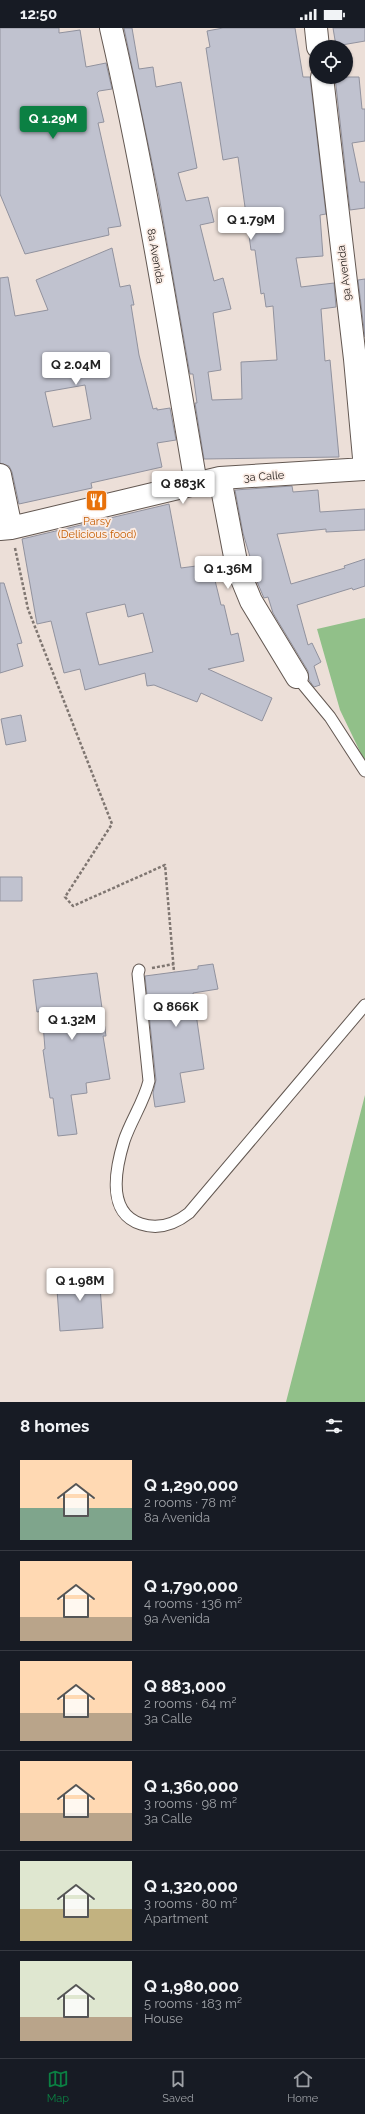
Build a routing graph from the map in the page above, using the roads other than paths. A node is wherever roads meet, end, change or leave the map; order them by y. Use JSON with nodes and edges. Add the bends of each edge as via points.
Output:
{"nodes":[{"id":1,"x":111,"y":28,"type":"edge"},
{"id":2,"x":316,"y":28,"type":"edge"},
{"id":3,"x":317,"y":40,"type":"edge"},
{"id":4,"x":323,"y":84,"type":"edge"},
{"id":5,"x":365,"y":469,"type":"edge"},
{"id":6,"x":0,"y":475,"type":"edge"},
{"id":7,"x":220,"y":478,"type":"junction"},
{"id":8,"x":196,"y":484,"type":"junction"},
{"id":9,"x":9,"y":534,"type":"edge"},
{"id":10,"x":297,"y":677,"type":"joint"},
{"id":11,"x":365,"y":771,"type":"edge"},
{"id":12,"x":139,"y":970,"type":"road end"},
{"id":13,"x":365,"y":1005,"type":"edge"}],
"edges":[{"from":1,"to":8,"type":"street","name":"8a Avenida","via":[[150,219]]},
{"from":2,"to":3,"type":"street"},
{"from":4,"to":5,"type":"street","name":"9a Avenida","via":[[355,359]]},
{"from":5,"to":7,"type":"street","name":"3a Calle"},
{"from":6,"to":9,"type":"street"},
{"from":7,"to":8,"type":"street","name":"3a Calle"},
{"from":7,"to":10,"type":"street","via":[[237,567],[248,594]]},
{"from":8,"to":9,"type":"street","name":"3a Calle"},
{"from":10,"to":11,"type":"lane","via":[[330,717]]},
{"from":12,"to":13,"type":"lane","via":[[149,1081],[125,1140],[116,1189],[118,1200],[128,1217],[148,1226],[170,1224],[189,1213]]}]}
